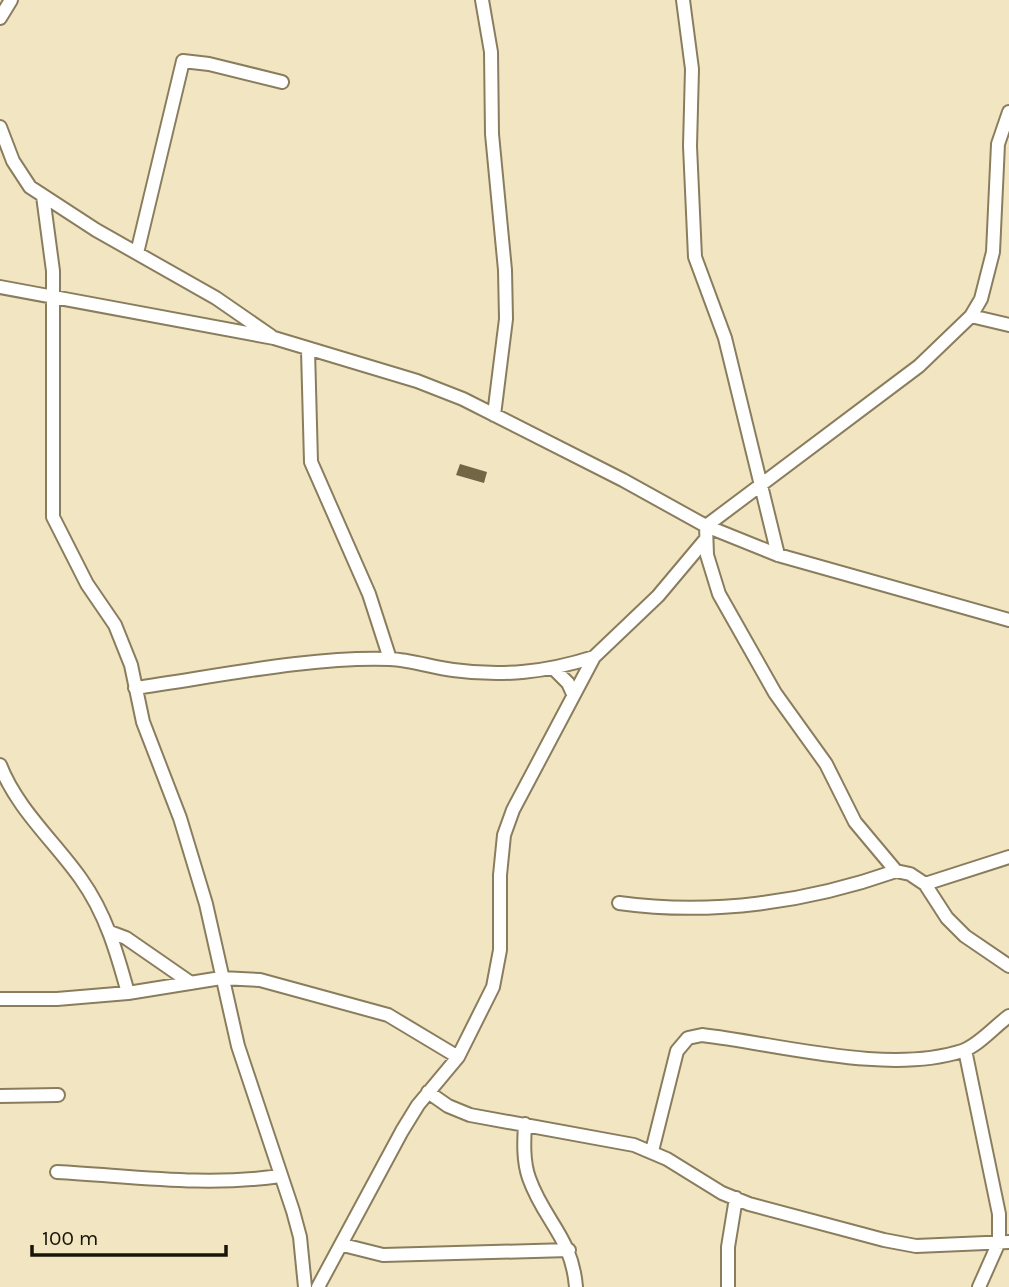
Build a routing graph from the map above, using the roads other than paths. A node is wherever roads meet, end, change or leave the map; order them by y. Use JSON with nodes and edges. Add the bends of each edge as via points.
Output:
{"nodes":[{"id":1,"x":11,"y":0,"type":"edge"},
{"id":2,"x":482,"y":0,"type":"edge"},
{"id":3,"x":683,"y":0,"type":"edge"},
{"id":4,"x":0,"y":18,"type":"edge"},
{"id":5,"x":282,"y":82,"type":"dead end"},
{"id":6,"x":1009,"y":112,"type":"edge"},
{"id":7,"x":0,"y":127,"type":"edge"},
{"id":8,"x":43,"y":195,"type":"junction"},
{"id":9,"x":137,"y":253,"type":"junction"},
{"id":10,"x":0,"y":287,"type":"edge"},
{"id":11,"x":51,"y":298,"type":"junction"},
{"id":12,"x":971,"y":316,"type":"junction"},
{"id":13,"x":1009,"y":325,"type":"edge"},
{"id":14,"x":274,"y":338,"type":"junction"},
{"id":15,"x":308,"y":350,"type":"junction"},
{"id":16,"x":495,"y":415,"type":"junction"},
{"id":17,"x":761,"y":486,"type":"junction"},
{"id":18,"x":706,"y":526,"type":"junction"},
{"id":19,"x":705,"y":540,"type":"junction"},
{"id":20,"x":778,"y":555,"type":"junction"},
{"id":21,"x":1009,"y":620,"type":"edge"},
{"id":22,"x":594,"y":657,"type":"junction"},
{"id":23,"x":390,"y":659,"type":"junction"},
{"id":24,"x":554,"y":669,"type":"junction"},
{"id":25,"x":135,"y":688,"type":"junction"},
{"id":26,"x":573,"y":694,"type":"junction"},
{"id":27,"x":0,"y":765,"type":"edge"},
{"id":28,"x":1009,"y":857,"type":"edge"},
{"id":29,"x":896,"y":871,"type":"junction"},
{"id":30,"x":925,"y":884,"type":"junction"},
{"id":31,"x":620,"y":903,"type":"dead end"},
{"id":32,"x":110,"y":932,"type":"junction"},
{"id":33,"x":1009,"y":965,"type":"edge"},
{"id":34,"x":221,"y":978,"type":"junction"},
{"id":35,"x":191,"y":983,"type":"junction"},
{"id":36,"x":128,"y":993,"type":"junction"},
{"id":37,"x":0,"y":999,"type":"edge"},
{"id":38,"x":1009,"y":1016,"type":"edge"},
{"id":39,"x":965,"y":1050,"type":"junction"},
{"id":40,"x":458,"y":1057,"type":"junction"},
{"id":41,"x":428,"y":1092,"type":"junction"},
{"id":42,"x":58,"y":1095,"type":"dead end"},
{"id":43,"x":0,"y":1096,"type":"edge"},
{"id":44,"x":524,"y":1124,"type":"junction"},
{"id":45,"x":652,"y":1152,"type":"junction"},
{"id":46,"x":57,"y":1172,"type":"dead end"},
{"id":47,"x":280,"y":1176,"type":"junction"},
{"id":48,"x":736,"y":1198,"type":"junction"},
{"id":49,"x":1004,"y":1242,"type":"edge"},
{"id":50,"x":342,"y":1245,"type":"junction"},
{"id":51,"x":569,"y":1250,"type":"junction"},
{"id":52,"x":305,"y":1287,"type":"edge"},
{"id":53,"x":318,"y":1287,"type":"edge"},
{"id":54,"x":576,"y":1287,"type":"edge"},
{"id":55,"x":728,"y":1287,"type":"edge"},
{"id":56,"x":979,"y":1287,"type":"edge"}],
"edges":[{"from":1,"to":4,"type":"street"},
{"from":2,"to":16,"type":"street","via":[[491,52],[492,134],[505,270],[506,319]]},
{"from":3,"to":17,"type":"street","via":[[692,69],[695,257],[724,338]]},
{"from":5,"to":9,"type":"street","via":[[183,61]]},
{"from":6,"to":12,"type":"street","via":[[998,144],[993,252],[981,299]]},
{"from":7,"to":8,"type":"street","via":[[20,173]]},
{"from":8,"to":9,"type":"street"},
{"from":8,"to":11,"type":"street","via":[[53,271]]},
{"from":9,"to":14,"type":"street"},
{"from":10,"to":11,"type":"street"},
{"from":11,"to":14,"type":"street"},
{"from":11,"to":25,"type":"street","via":[[53,517],[87,584],[115,625]]},
{"from":12,"to":13,"type":"street"},
{"from":12,"to":17,"type":"street","via":[[919,366]]},
{"from":14,"to":15,"type":"street"},
{"from":15,"to":16,"type":"street","via":[[417,381]]},
{"from":15,"to":23,"type":"street","via":[[311,462],[369,594]]},
{"from":16,"to":18,"type":"street"},
{"from":17,"to":18,"type":"street"},
{"from":17,"to":20,"type":"street"},
{"from":18,"to":19,"type":"street"},
{"from":18,"to":20,"type":"street"},
{"from":19,"to":22,"type":"street","via":[[658,596]]},
{"from":19,"to":29,"type":"street","via":[[719,594],[775,693],[826,764],[855,822]]},
{"from":20,"to":21,"type":"street"},
{"from":22,"to":24,"type":"street"},
{"from":22,"to":26,"type":"street"},
{"from":23,"to":24,"type":"street","via":[[490,674]]},
{"from":23,"to":25,"type":"street","via":[[295,665]]},
{"from":24,"to":26,"type":"street"},
{"from":25,"to":34,"type":"street","via":[[206,904]]},
{"from":26,"to":40,"type":"street","via":[[504,835],[500,950],[494,987]]},
{"from":27,"to":32,"type":"street","via":[[18,798],[82,880]]},
{"from":28,"to":30,"type":"street"},
{"from":29,"to":30,"type":"street"},
{"from":29,"to":31,"type":"street","via":[[862,883],[753,905],[701,910]]},
{"from":30,"to":33,"type":"street","via":[[965,936]]},
{"from":32,"to":35,"type":"street"},
{"from":32,"to":36,"type":"street"},
{"from":34,"to":35,"type":"street"},
{"from":34,"to":40,"type":"street","via":[[260,979],[365,1007],[406,1024]]},
{"from":34,"to":47,"type":"street"},
{"from":35,"to":36,"type":"street"},
{"from":36,"to":37,"type":"street"},
{"from":38,"to":39,"type":"street"},
{"from":39,"to":45,"type":"street","via":[[910,1060],[818,1053],[702,1035],[688,1038],[677,1051]]},
{"from":39,"to":49,"type":"street"},
{"from":40,"to":41,"type":"street"},
{"from":41,"to":44,"type":"street","via":[[470,1115]]},
{"from":41,"to":50,"type":"street"},
{"from":42,"to":43,"type":"street"},
{"from":44,"to":45,"type":"street"},
{"from":44,"to":51,"type":"street","via":[[529,1178]]},
{"from":45,"to":48,"type":"street"},
{"from":46,"to":47,"type":"street","via":[[217,1182]]},
{"from":47,"to":52,"type":"street","via":[[300,1237]]},
{"from":48,"to":49,"type":"street","via":[[916,1246]]},
{"from":48,"to":55,"type":"street","via":[[728,1247]]},
{"from":49,"to":56,"type":"street"},
{"from":50,"to":51,"type":"street","via":[[383,1255]]},
{"from":50,"to":53,"type":"street"},
{"from":51,"to":54,"type":"street"}]}
